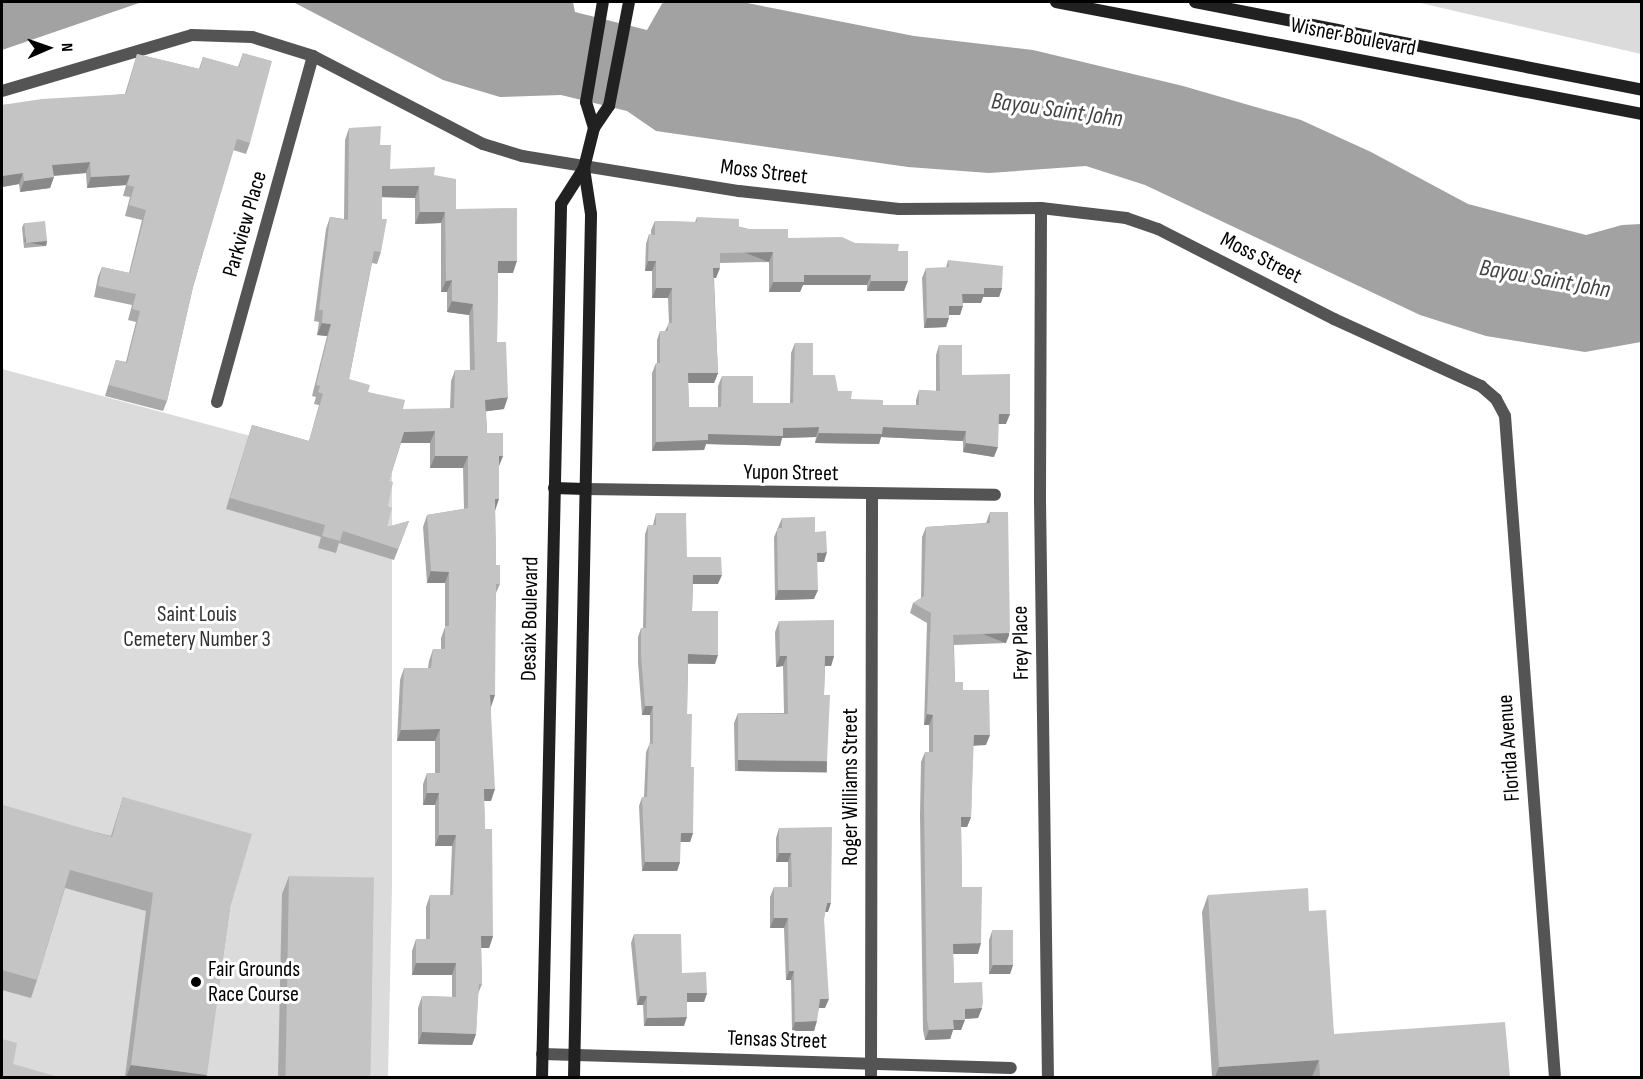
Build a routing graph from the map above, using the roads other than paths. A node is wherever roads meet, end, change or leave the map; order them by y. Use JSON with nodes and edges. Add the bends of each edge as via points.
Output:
{"nodes":[{"id":1,"x":603,"y":2,"type":"edge"},
{"id":2,"x":628,"y":2,"type":"edge"},
{"id":3,"x":1056,"y":2,"type":"edge"},
{"id":4,"x":1195,"y":2,"type":"edge"},
{"id":5,"x":313,"y":56,"type":"junction"},
{"id":6,"x":1641,"y":90,"type":"edge"},
{"id":7,"x":2,"y":91,"type":"edge"},
{"id":8,"x":1641,"y":114,"type":"edge"},
{"id":9,"x":594,"y":128,"type":"junction"},
{"id":10,"x":584,"y":168,"type":"junction"},
{"id":11,"x":1041,"y":208,"type":"junction"},
{"id":12,"x":217,"y":402,"type":"dead end"},
{"id":13,"x":1505,"y":416,"type":"joint"},
{"id":14,"x":554,"y":488,"type":"junction"},
{"id":15,"x":585,"y":489,"type":"junction"},
{"id":16,"x":995,"y":495,"type":"dead end"},
{"id":17,"x":872,"y":496,"type":"junction"},
{"id":18,"x":542,"y":1054,"type":"junction"},
{"id":19,"x":574,"y":1055,"type":"junction"},
{"id":20,"x":1011,"y":1068,"type":"dead end"},
{"id":21,"x":871,"y":1071,"type":"edge"},
{"id":22,"x":542,"y":1077,"type":"edge"},
{"id":23,"x":574,"y":1077,"type":"edge"},
{"id":24,"x":1048,"y":1077,"type":"edge"},
{"id":25,"x":1555,"y":1077,"type":"edge"}],
"edges":[{"from":1,"to":9,"type":"street","via":[[585,102]]},
{"from":2,"to":9,"type":"street","name":"Desaix Boulevard","via":[[609,106]]},
{"from":3,"to":8,"type":"street","name":"Wisner Boulevard"},
{"from":4,"to":6,"type":"street","name":"Wisner Boulevard"},
{"from":5,"to":7,"type":"street","name":"Moss Street","via":[[252,37],[192,35]]},
{"from":5,"to":10,"type":"street","name":"Moss Street","via":[[483,144]]},
{"from":5,"to":12,"type":"street","name":"Parkview Place"},
{"from":9,"to":10,"type":"street","name":"Desaix Boulevard"},
{"from":10,"to":11,"type":"street","name":"Moss Street","via":[[899,209]]},
{"from":10,"to":14,"type":"street","name":"Desaix Boulevard","via":[[561,204]]},
{"from":10,"to":15,"type":"street","name":"Desaix Boulevard","via":[[591,214]]},
{"from":11,"to":13,"type":"street","name":"Moss Street","via":[[1126,218],[1158,229],[1334,319],[1481,386],[1496,399]]},
{"from":11,"to":24,"type":"street","name":"Frey Place","via":[[1040,500]]},
{"from":13,"to":25,"type":"street","name":"Florida Avenue"},
{"from":14,"to":15,"type":"street"},
{"from":14,"to":18,"type":"street","name":"Desaix Boulevard"},
{"from":15,"to":17,"type":"street","name":"Yupon Street"},
{"from":15,"to":19,"type":"street","name":"Desaix Boulevard"},
{"from":16,"to":17,"type":"street","name":"Yupon Street"},
{"from":17,"to":21,"type":"street","name":"Roger Williams Street"},
{"from":18,"to":19,"type":"street","name":"Tensas Street"},
{"from":18,"to":22,"type":"street","name":"Desaix Boulevard"},
{"from":19,"to":21,"type":"street","name":"Tensas Street"},
{"from":19,"to":23,"type":"street","name":"Desaix Boulevard"},
{"from":20,"to":21,"type":"street","name":"Tensas Street"}]}
